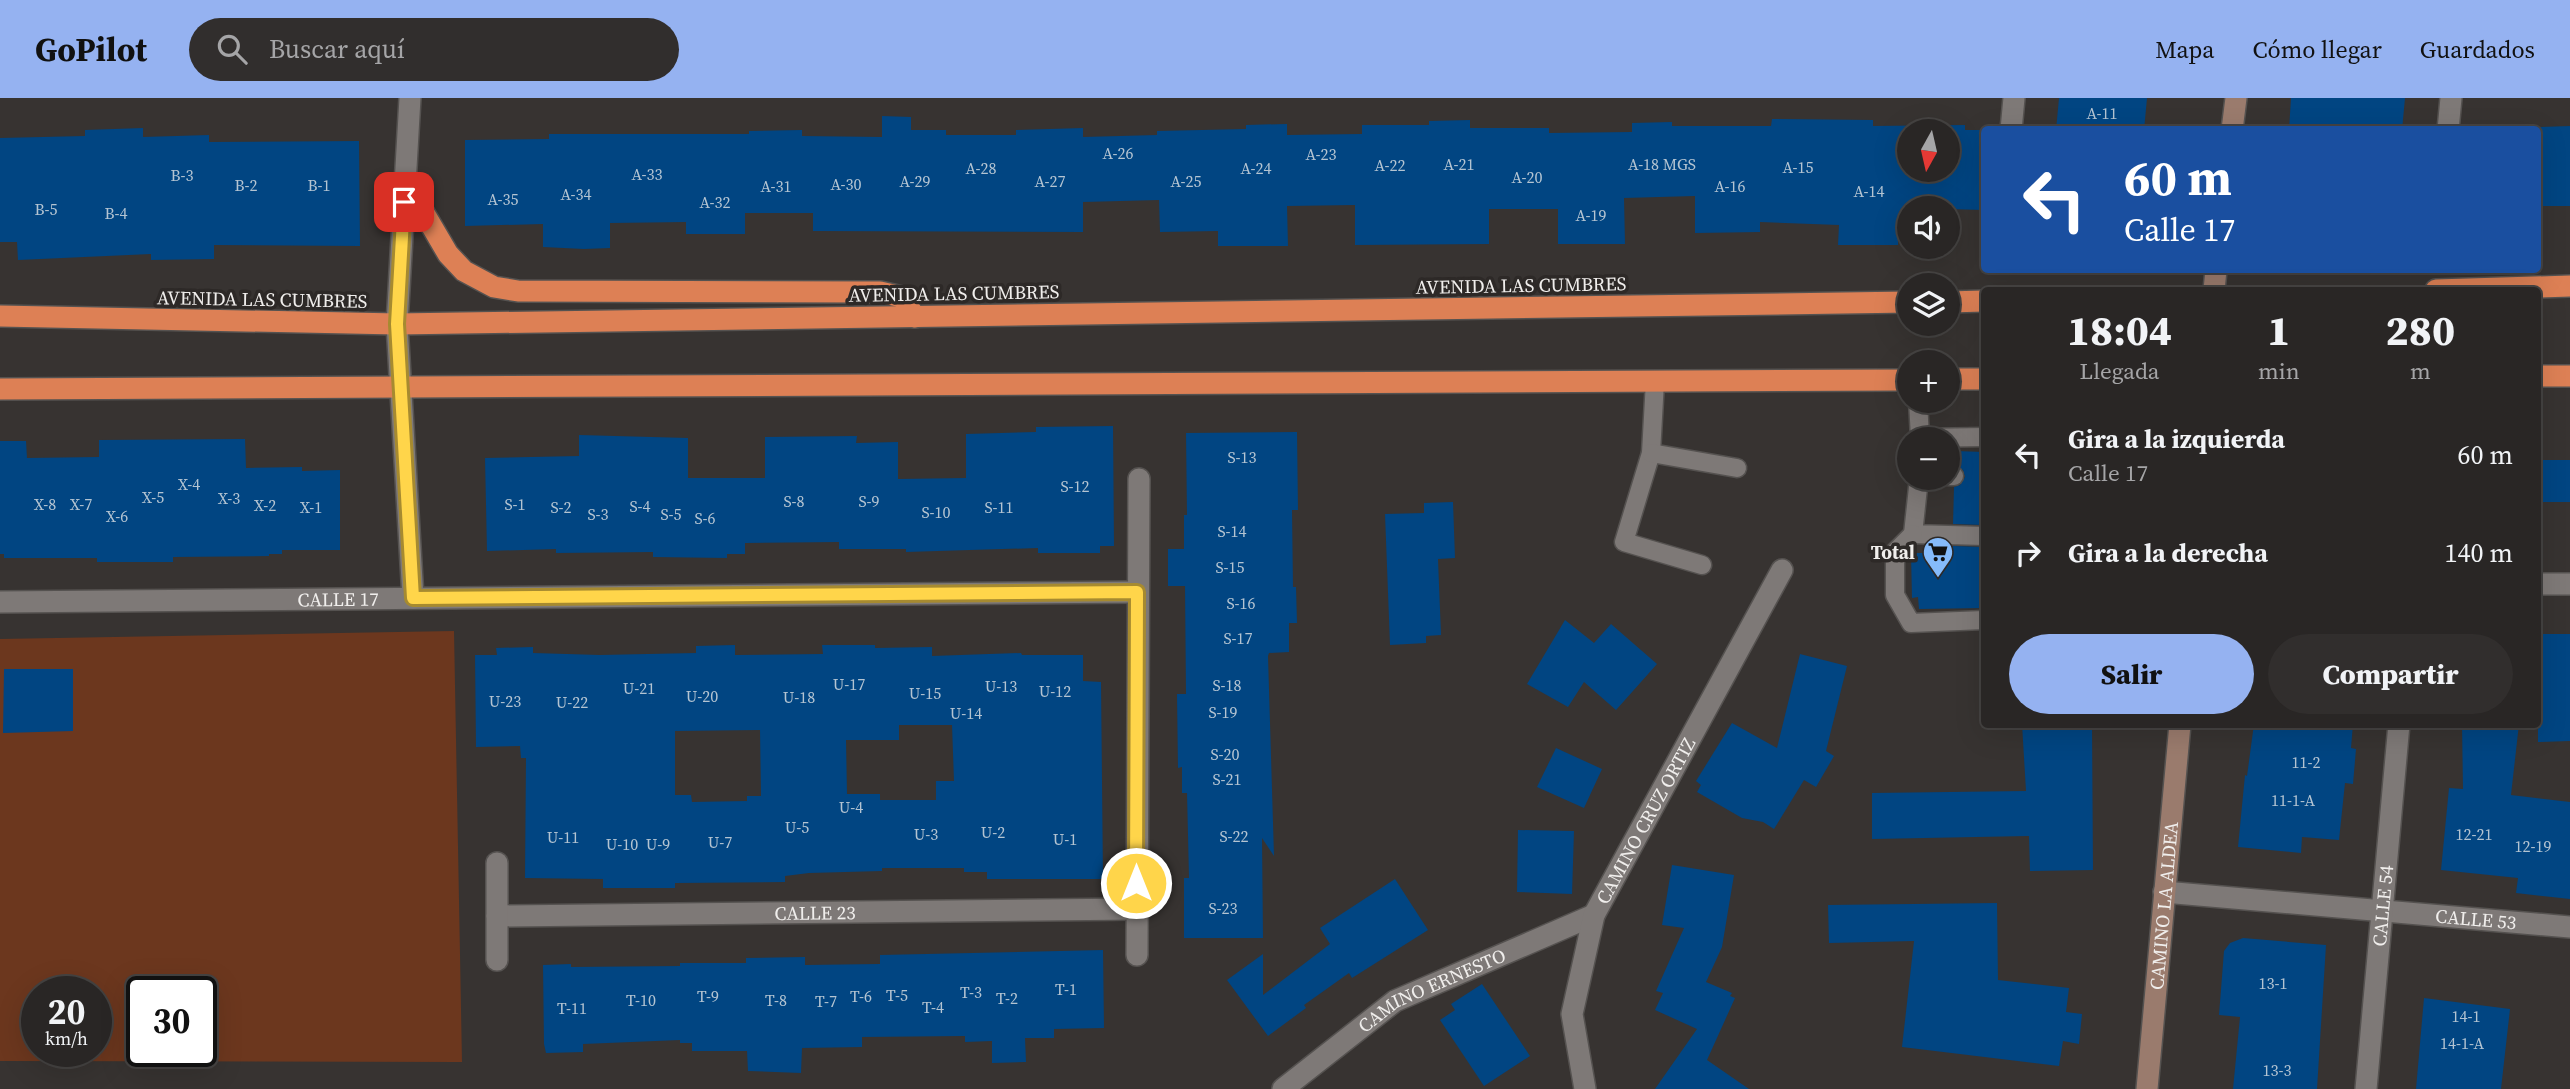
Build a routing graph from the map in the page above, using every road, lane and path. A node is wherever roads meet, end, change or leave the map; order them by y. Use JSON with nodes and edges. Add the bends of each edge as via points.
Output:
{"nodes":[{"id":1,"x":410,"y":98,"type":"edge"},
{"id":2,"x":2014,"y":98,"type":"edge"},
{"id":3,"x":2236,"y":98,"type":"edge"},
{"id":4,"x":2451,"y":98,"type":"edge"},
{"id":5,"x":2011,"y":126,"type":"edge"},
{"id":6,"x":2232,"y":126,"type":"edge"},
{"id":7,"x":2448,"y":126,"type":"edge"},
{"id":8,"x":404,"y":202,"type":"junction"},
{"id":9,"x":2570,"y":286,"type":"edge"},
{"id":10,"x":2536,"y":287,"type":"edge"},
{"id":11,"x":1981,"y":301,"type":"edge"},
{"id":12,"x":1897,"y":302,"type":"edge"},
{"id":13,"x":1960,"y":302,"type":"edge"},
{"id":14,"x":0,"y":316,"type":"edge"},
{"id":15,"x":915,"y":317,"type":"junction"},
{"id":16,"x":397,"y":324,"type":"junction"},
{"id":17,"x":2541,"y":376,"type":"edge"},
{"id":18,"x":2570,"y":376,"type":"edge"},
{"id":19,"x":1960,"y":379,"type":"edge"},
{"id":20,"x":1981,"y":379,"type":"edge"},
{"id":21,"x":1897,"y":380,"type":"edge"},
{"id":22,"x":1655,"y":381,"type":"junction"},
{"id":23,"x":401,"y":387,"type":"junction"},
{"id":24,"x":0,"y":389,"type":"edge"},
{"id":25,"x":1960,"y":438,"type":"edge"},
{"id":26,"x":1981,"y":438,"type":"edge"},
{"id":27,"x":1651,"y":453,"type":"junction"},
{"id":28,"x":1737,"y":468,"type":"dead end"},
{"id":29,"x":1139,"y":479,"type":"dead end"},
{"id":30,"x":1918,"y":490,"type":"edge"},
{"id":31,"x":1913,"y":534,"type":"junction"},
{"id":32,"x":1981,"y":536,"type":"edge"},
{"id":33,"x":1702,"y":565,"type":"dead end"},
{"id":34,"x":1782,"y":570,"type":"dead end"},
{"id":35,"x":2541,"y":584,"type":"edge"},
{"id":36,"x":2570,"y":584,"type":"edge"},
{"id":37,"x":1137,"y":592,"type":"junction"},
{"id":38,"x":413,"y":598,"type":"junction"},
{"id":39,"x":0,"y":602,"type":"edge"},
{"id":40,"x":1981,"y":620,"type":"edge"},
{"id":41,"x":2180,"y":728,"type":"edge"},
{"id":42,"x":2399,"y":728,"type":"edge"},
{"id":43,"x":497,"y":863,"type":"dead end"},
{"id":44,"x":2164,"y":892,"type":"junction"},
{"id":45,"x":1136,"y":909,"type":"junction"},
{"id":46,"x":2382,"y":910,"type":"junction"},
{"id":47,"x":1594,"y":915,"type":"junction"},
{"id":48,"x":497,"y":916,"type":"junction"},
{"id":49,"x":2570,"y":927,"type":"edge"},
{"id":50,"x":1137,"y":955,"type":"dead end"},
{"id":51,"x":497,"y":960,"type":"dead end"},
{"id":52,"x":1283,"y":1089,"type":"edge"},
{"id":53,"x":1585,"y":1089,"type":"edge"},
{"id":54,"x":2147,"y":1089,"type":"edge"},
{"id":55,"x":2366,"y":1089,"type":"edge"}],
"edges":[{"from":1,"to":8,"type":"street"},
{"from":2,"to":5,"type":"street"},
{"from":3,"to":6,"type":"street"},
{"from":4,"to":7,"type":"street"},
{"from":8,"to":15,"type":"highway","via":[[424,213],[464,271],[494,287],[518,291],[880,292],[902,297]]},
{"from":8,"to":16,"type":"street"},
{"from":9,"to":10,"type":"highway"},
{"from":11,"to":13,"type":"highway"},
{"from":12,"to":15,"type":"highway","name":"AVENIDA LAS CUMBRES"},
{"from":14,"to":16,"type":"highway","name":"AVENIDA LAS CUMBRES"},
{"from":15,"to":16,"type":"highway","name":"AVENIDA LAS CUMBRES"},
{"from":16,"to":23,"type":"street"},
{"from":17,"to":18,"type":"highway"},
{"from":19,"to":20,"type":"highway"},
{"from":21,"to":22,"type":"highway"},
{"from":22,"to":23,"type":"highway"},
{"from":22,"to":27,"type":"lane"},
{"from":23,"to":24,"type":"highway"},
{"from":23,"to":38,"type":"street"},
{"from":25,"to":26,"type":"lane"},
{"from":27,"to":28,"type":"lane"},
{"from":27,"to":33,"type":"lane","via":[[1624,542]]},
{"from":29,"to":37,"type":"street"},
{"from":30,"to":31,"type":"lane"},
{"from":31,"to":32,"type":"lane"},
{"from":31,"to":40,"type":"lane","via":[[1895,552],[1895,595],[1911,623]]},
{"from":34,"to":47,"type":"street","name":"CAMINO CRUZ ORTIZ"},
{"from":35,"to":36,"type":"street"},
{"from":37,"to":38,"type":"street","name":"CALLE 17"},
{"from":37,"to":45,"type":"street"},
{"from":38,"to":39,"type":"street","name":"CALLE 17"},
{"from":41,"to":44,"type":"street","name":"CAMINO LA ALDEA"},
{"from":42,"to":46,"type":"street","name":"CALLE 54"},
{"from":43,"to":48,"type":"street"},
{"from":44,"to":46,"type":"street","name":"CALLE 53"},
{"from":44,"to":54,"type":"street","name":"CAMINO LA ALDEA"},
{"from":45,"to":48,"type":"street","name":"CALLE 23"},
{"from":45,"to":50,"type":"street"},
{"from":46,"to":49,"type":"street","name":"CALLE 53"},
{"from":46,"to":55,"type":"street","name":"CALLE 54"},
{"from":47,"to":52,"type":"street","name":"CAMINO ERNESTO","via":[[1395,1001]]},
{"from":47,"to":53,"type":"street","name":"CAMINO CRUZ ORTIZ","via":[[1572,1014]]},
{"from":48,"to":51,"type":"street"}]}
